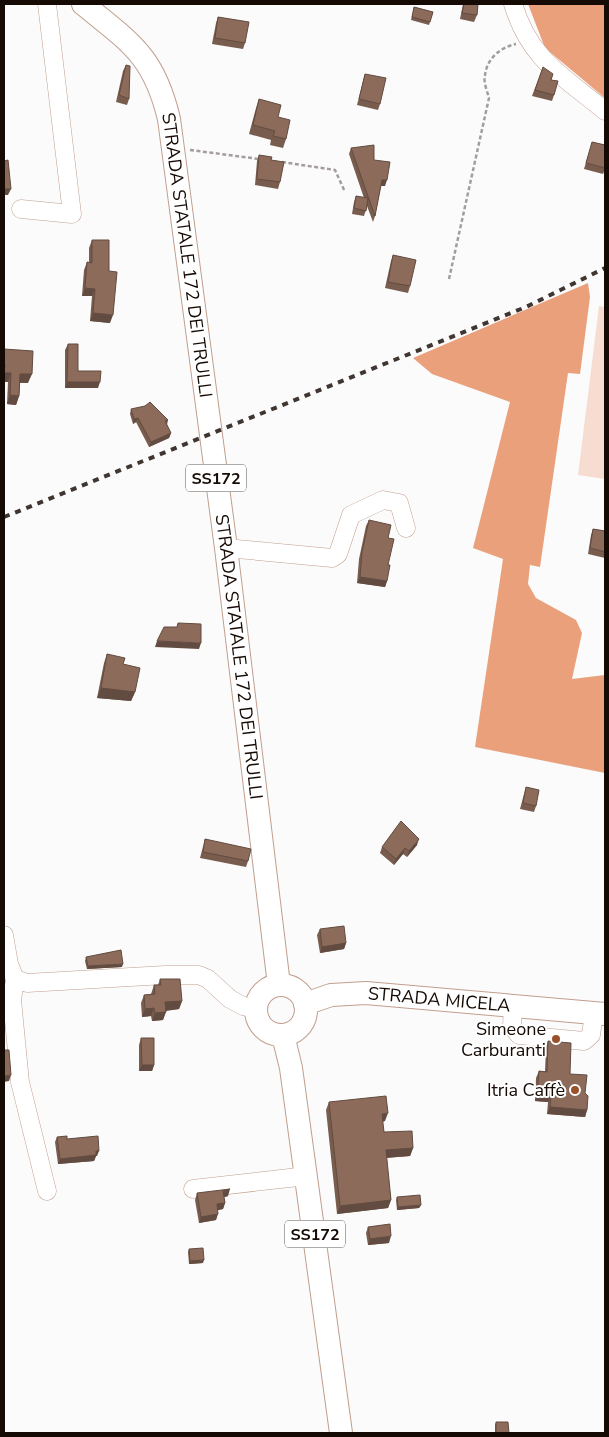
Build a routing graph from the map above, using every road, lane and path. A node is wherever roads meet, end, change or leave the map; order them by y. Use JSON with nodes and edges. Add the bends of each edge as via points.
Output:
{"nodes":[{"id":1,"x":47,"y":4,"type":"edge"},
{"id":2,"x":83,"y":4,"type":"edge"},
{"id":3,"x":513,"y":4,"type":"edge"},
{"id":4,"x":528,"y":41,"type":"junction"},
{"id":5,"x":605,"y":111,"type":"edge"},
{"id":6,"x":174,"y":147,"type":"junction"},
{"id":7,"x":259,"y":159,"type":"edge"},
{"id":8,"x":278,"y":162,"type":"edge"},
{"id":9,"x":346,"y":192,"type":"dead end"},
{"id":10,"x":21,"y":209,"type":"dead end"},
{"id":11,"x":449,"y":278,"type":"dead end"},
{"id":12,"x":406,"y":528,"type":"dead end"},
{"id":13,"x":226,"y":548,"type":"junction"},
{"id":14,"x":4,"y":935,"type":"edge"},
{"id":15,"x":14,"y":979,"type":"junction"},
{"id":16,"x":279,"y":985,"type":"junction"},
{"id":17,"x":305,"y":1004,"type":"junction"},
{"id":18,"x":513,"y":1005,"type":"junction"},
{"id":19,"x":256,"y":1009,"type":"junction"},
{"id":20,"x":600,"y":1014,"type":"edge"},
{"id":21,"x":283,"y":1035,"type":"junction"},
{"id":22,"x":307,"y":1176,"type":"junction"},
{"id":23,"x":193,"y":1188,"type":"dead end"},
{"id":24,"x":47,"y":1191,"type":"dead end"},
{"id":25,"x":341,"y":1433,"type":"edge"}],
"edges":[{"from":1,"to":10,"type":"street","via":[[72,214]]},
{"from":2,"to":6,"type":"main road","name":"STRADA STATALE 172 DEI TRULLI","number":"SS172","via":[[133,46],[151,68],[163,93]]},
{"from":3,"to":4,"type":"street"},
{"from":4,"to":5,"type":"street","via":[[538,56]]},
{"from":4,"to":11,"type":"path","via":[[504,47],[492,58],[484,75],[488,98]]},
{"from":6,"to":7,"type":"path"},
{"from":6,"to":13,"type":"main road","name":"STRADA STATALE 172 DEI TRULLI","number":"SS172"},
{"from":8,"to":9,"type":"path","via":[[335,170]]},
{"from":12,"to":13,"type":"street","via":[[400,503],[383,500],[351,515],[338,554],[332,558]]},
{"from":13,"to":16,"type":"main road","name":"STRADA STATALE 172 DEI TRULLI","number":"SS172"},
{"from":14,"to":15,"type":"street"},
{"from":15,"to":19,"type":"street","via":[[27,983],[199,975],[208,978],[230,999]]},
{"from":15,"to":24,"type":"street","via":[[12,1000],[20,1082]]},
{"from":16,"to":17,"type":"main road","via":[[296,990]]},
{"from":16,"to":19,"type":"main road","via":[[266,990]]},
{"from":17,"to":18,"type":"main road","name":"STRADA MICELA","via":[[348,993]]},
{"from":17,"to":21,"type":"main road","via":[[302,1024],[290,1034]]},
{"from":18,"to":20,"type":"main road","name":"STRADA MICELA"},
{"from":18,"to":20,"type":"street","via":[[512,1026],[518,1036],[584,1041],[591,1035]]},
{"from":19,"to":21,"type":"main road","via":[[261,1025],[267,1031]]},
{"from":21,"to":22,"type":"main road","number":"SS172"},
{"from":22,"to":23,"type":"street"},
{"from":22,"to":25,"type":"main road","number":"SS172"}]}
